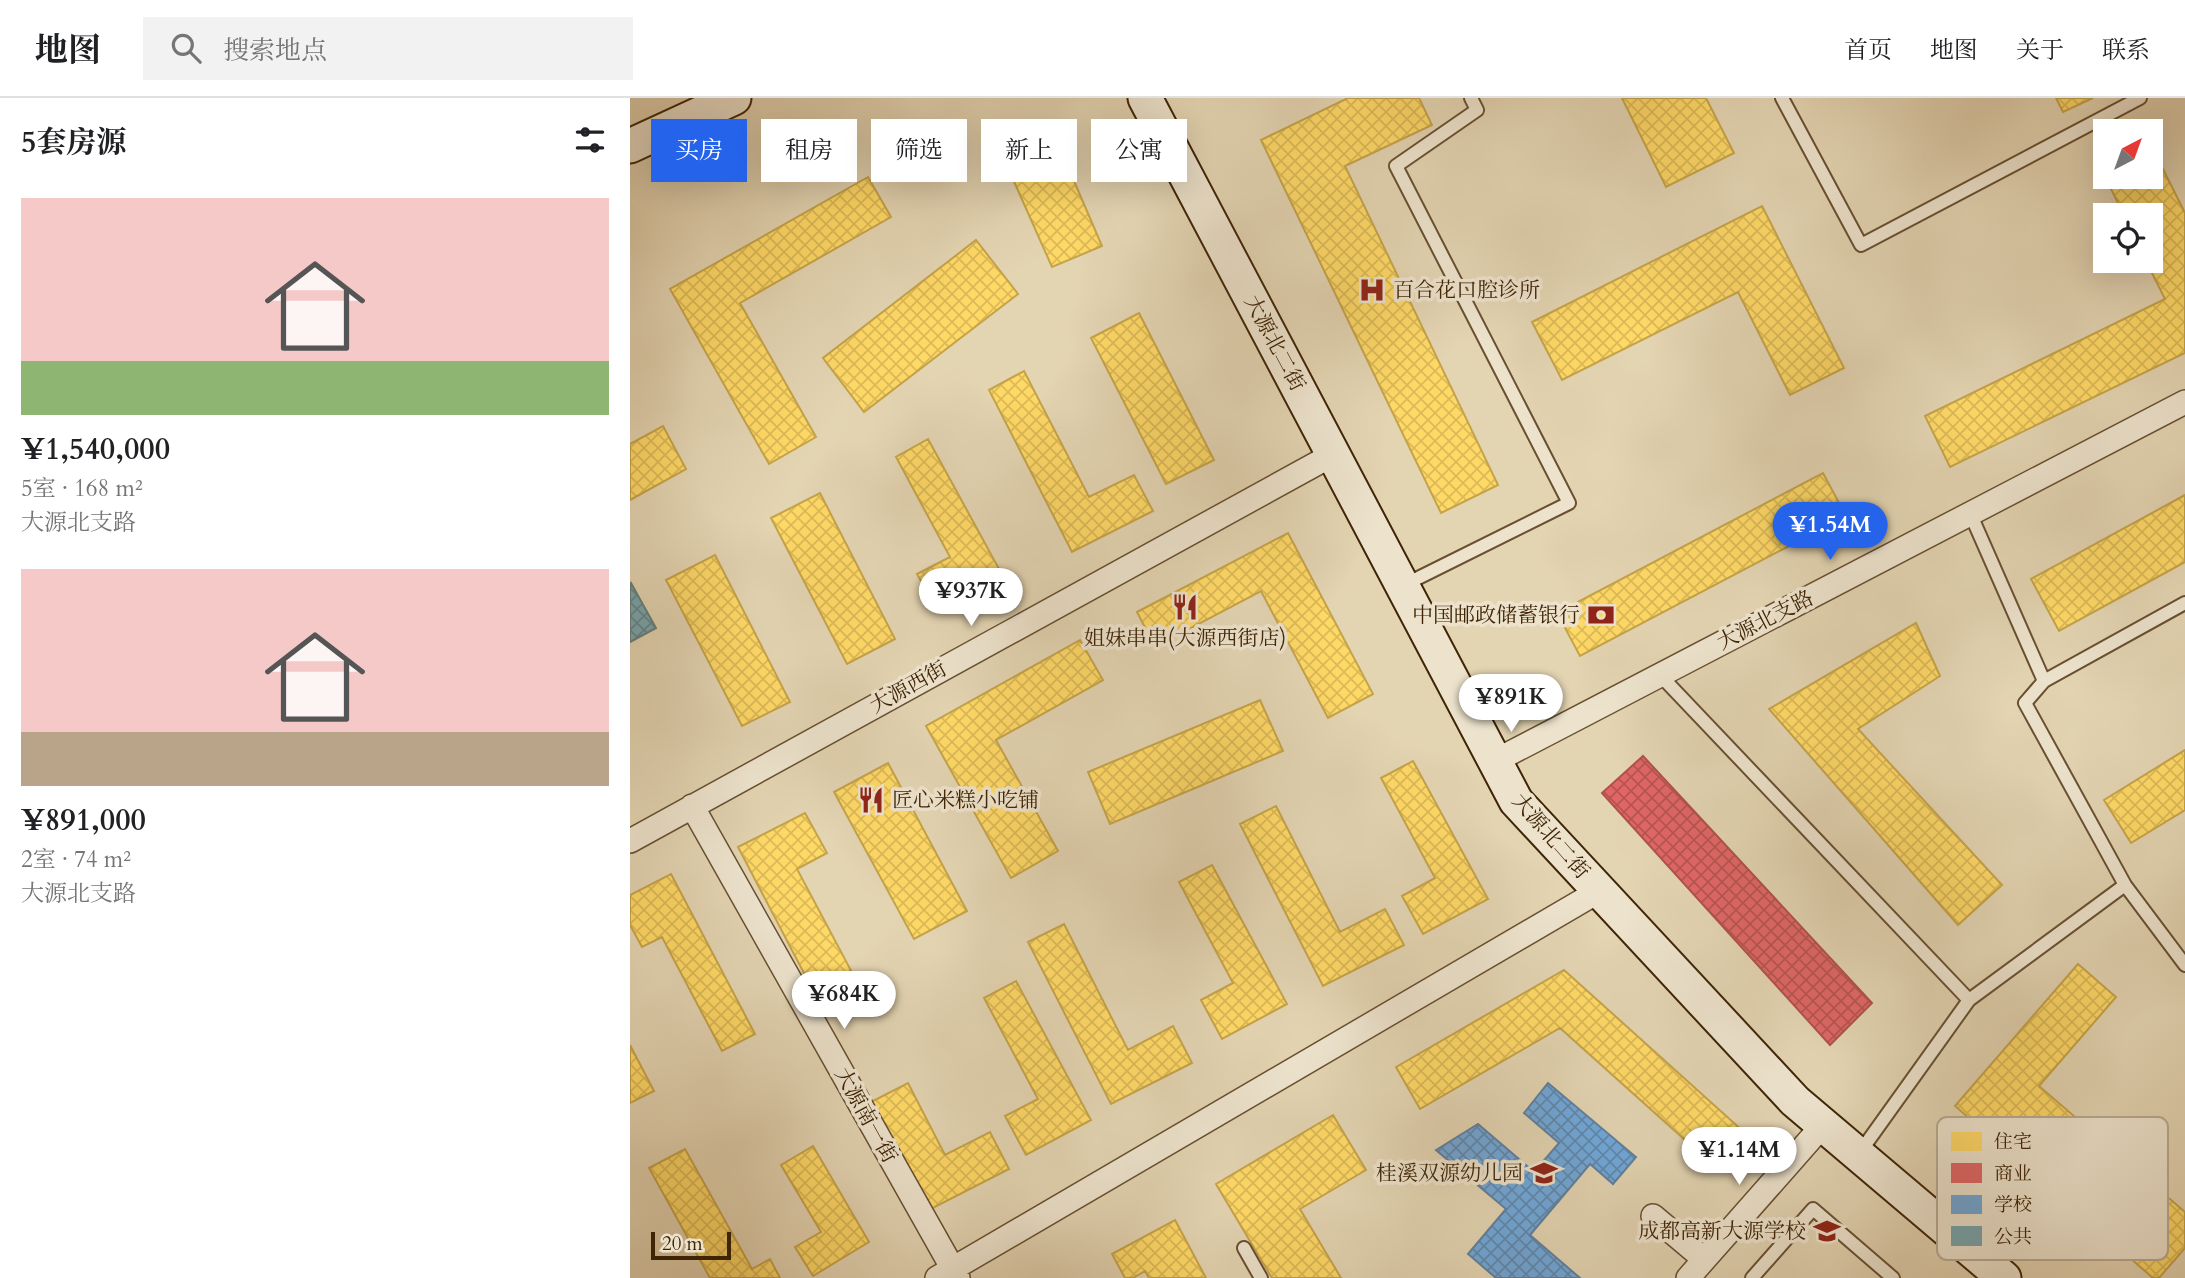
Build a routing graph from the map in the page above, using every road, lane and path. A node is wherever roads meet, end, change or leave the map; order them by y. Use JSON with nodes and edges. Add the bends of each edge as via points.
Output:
{"nodes":[{"id":1,"x":734,"y":98,"type":"edge"},
{"id":2,"x":1145,"y":98,"type":"edge"},
{"id":3,"x":1471,"y":98,"type":"edge"},
{"id":4,"x":1782,"y":98,"type":"edge"},
{"id":5,"x":2140,"y":98,"type":"edge"},
{"id":6,"x":630,"y":146,"type":"edge"},
{"id":7,"x":2185,"y":402,"type":"edge"},
{"id":8,"x":1334,"y":454,"type":"junction"},
{"id":9,"x":1970,"y":513,"type":"junction"},
{"id":10,"x":1403,"y":586,"type":"junction"},
{"id":11,"x":2185,"y":603,"type":"edge"},
{"id":12,"x":1660,"y":675,"type":"junction"},
{"id":13,"x":2044,"y":681,"type":"junction"},
{"id":14,"x":1495,"y":761,"type":"junction"},
{"id":15,"x":692,"y":806,"type":"junction"},
{"id":16,"x":630,"y":841,"type":"edge"},
{"id":17,"x":2125,"y":885,"type":"junction"},
{"id":18,"x":1600,"y":891,"type":"junction"},
{"id":19,"x":2185,"y":965,"type":"edge"},
{"id":20,"x":1969,"y":1000,"type":"junction"},
{"id":21,"x":1823,"y":1125,"type":"junction"},
{"id":22,"x":1858,"y":1155,"type":"junction"},
{"id":23,"x":1653,"y":1216,"type":"dead end"},
{"id":24,"x":1937,"y":1222,"type":"edge"},
{"id":25,"x":1244,"y":1248,"type":"dead end"},
{"id":26,"x":1704,"y":1259,"type":"junction"},
{"id":27,"x":1983,"y":1260,"type":"edge"},
{"id":28,"x":949,"y":1275,"type":"edge"},
{"id":29,"x":1261,"y":1278,"type":"edge"},
{"id":30,"x":1688,"y":1278,"type":"edge"},
{"id":31,"x":1752,"y":1278,"type":"edge"},
{"id":32,"x":1893,"y":1278,"type":"edge"},
{"id":33,"x":2004,"y":1278,"type":"edge"}],
"edges":[{"from":1,"to":6,"type":"street"},
{"from":2,"to":8,"type":"street","name":"大源北二街"},
{"from":3,"to":10,"type":"lane","via":[[1477,110],[1396,166],[1569,503]]},
{"from":4,"to":5,"type":"lane","via":[[1861,245]]},
{"from":7,"to":9,"type":"street","name":"大源北支路"},
{"from":8,"to":10,"type":"street","name":"大源北二街"},
{"from":8,"to":15,"type":"street","name":"大源西街"},
{"from":9,"to":12,"type":"street","name":"大源北支路"},
{"from":9,"to":13,"type":"lane"},
{"from":10,"to":14,"type":"street","name":"大源北二街"},
{"from":11,"to":13,"type":"lane"},
{"from":12,"to":14,"type":"street","name":"大源北支路"},
{"from":12,"to":20,"type":"lane"},
{"from":13,"to":17,"type":"lane","via":[[2025,702]]},
{"from":14,"to":18,"type":"street","name":"大源北二街","via":[[1516,801]]},
{"from":15,"to":16,"type":"street","name":"大源西街"},
{"from":15,"to":28,"type":"street","name":"大源南一街"},
{"from":17,"to":19,"type":"lane"},
{"from":17,"to":20,"type":"lane"},
{"from":18,"to":21,"type":"street","name":"大源北二街","via":[[1795,1101]]},
{"from":18,"to":28,"type":"street"},
{"from":20,"to":22,"type":"lane"},
{"from":21,"to":22,"type":"street","name":"大源北二街"},
{"from":21,"to":26,"type":"street"},
{"from":22,"to":24,"type":"street","name":"大源北二街"},
{"from":23,"to":26,"type":"street"},
{"from":25,"to":29,"type":"lane"},
{"from":26,"to":30,"type":"street"},
{"from":27,"to":33,"type":"street","name":"大源北二街"},
{"from":31,"to":32,"type":"lane","via":[[1813,1209]]}]}
